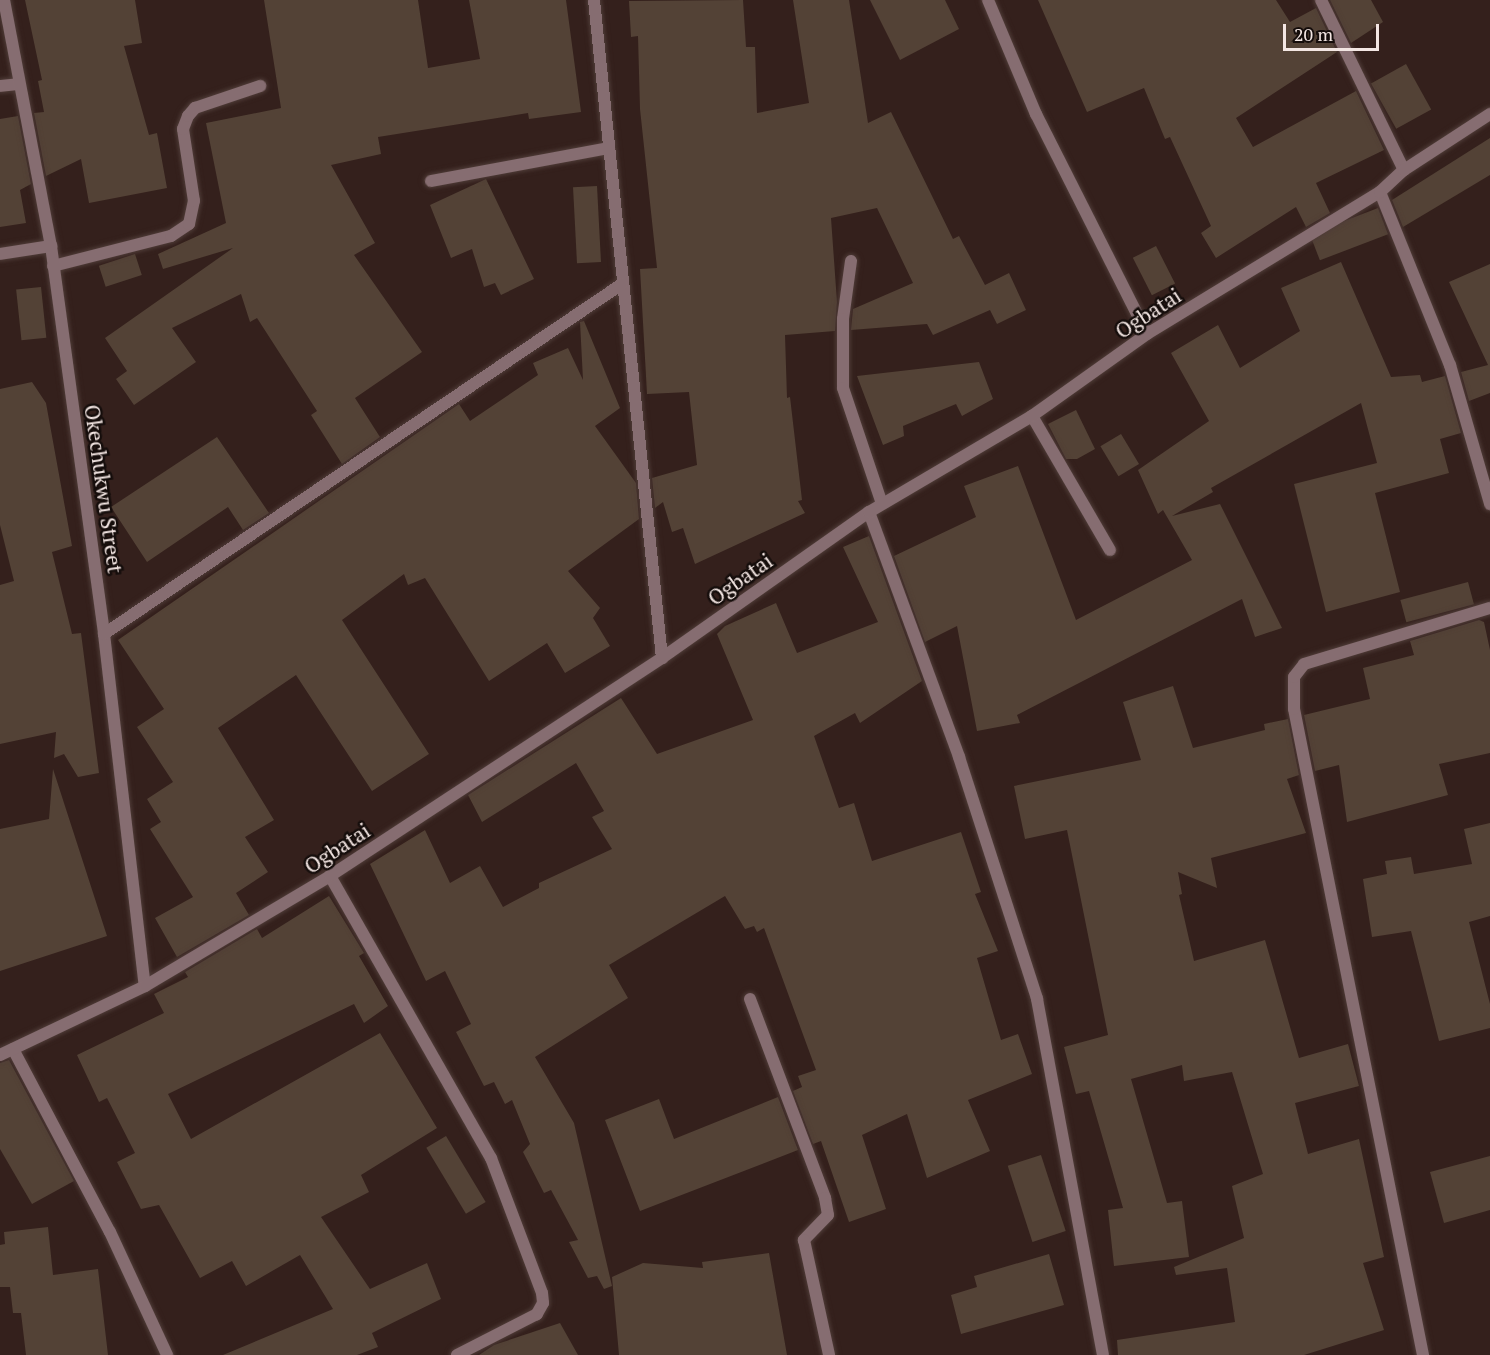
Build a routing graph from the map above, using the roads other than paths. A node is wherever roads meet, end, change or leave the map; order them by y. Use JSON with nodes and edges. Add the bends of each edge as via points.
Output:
{"nodes":[{"id":1,"x":4,"y":0,"type":"edge"},
{"id":2,"x":594,"y":0,"type":"edge"},
{"id":3,"x":988,"y":0,"type":"edge"},
{"id":4,"x":1321,"y":0,"type":"edge"},
{"id":5,"x":20,"y":84,"type":"junction"},
{"id":6,"x":0,"y":86,"type":"edge"},
{"id":7,"x":260,"y":86,"type":"dead end"},
{"id":8,"x":1490,"y":114,"type":"edge"},
{"id":9,"x":609,"y":148,"type":"junction"},
{"id":10,"x":1404,"y":170,"type":"junction"},
{"id":11,"x":431,"y":181,"type":"dead end"},
{"id":12,"x":1380,"y":192,"type":"junction"},
{"id":13,"x":51,"y":246,"type":"junction"},
{"id":14,"x":0,"y":255,"type":"edge"},
{"id":15,"x":851,"y":261,"type":"dead end"},
{"id":16,"x":53,"y":266,"type":"junction"},
{"id":17,"x":622,"y":284,"type":"junction"},
{"id":18,"x":1148,"y":334,"type":"junction"},
{"id":19,"x":1032,"y":416,"type":"junction"},
{"id":20,"x":882,"y":504,"type":"junction"},
{"id":21,"x":1490,"y":504,"type":"edge"},
{"id":22,"x":869,"y":512,"type":"junction"},
{"id":23,"x":1110,"y":550,"type":"dead end"},
{"id":24,"x":1490,"y":608,"type":"edge"},
{"id":25,"x":104,"y":633,"type":"junction"},
{"id":26,"x":662,"y":658,"type":"junction"},
{"id":27,"x":330,"y":876,"type":"junction"},
{"id":28,"x":145,"y":986,"type":"junction"},
{"id":29,"x":750,"y":999,"type":"dead end"},
{"id":30,"x":13,"y":1049,"type":"junction"},
{"id":31,"x":0,"y":1055,"type":"edge"},
{"id":32,"x":167,"y":1355,"type":"edge"},
{"id":33,"x":457,"y":1355,"type":"edge"},
{"id":34,"x":829,"y":1355,"type":"edge"},
{"id":35,"x":1103,"y":1355,"type":"edge"},
{"id":36,"x":1424,"y":1355,"type":"edge"}],
"edges":[{"from":1,"to":5,"type":"street","name":"Okechukwu Street"},
{"from":2,"to":9,"type":"street"},
{"from":3,"to":18,"type":"street","via":[[1036,114]]},
{"from":4,"to":10,"type":"street"},
{"from":5,"to":6,"type":"street"},
{"from":5,"to":13,"type":"street","name":"Okechukwu Street"},
{"from":7,"to":16,"type":"street","via":[[195,108],[188,116],[183,129],[194,201],[189,224],[171,236]]},
{"from":8,"to":10,"type":"street","name":"Ogbatai"},
{"from":9,"to":11,"type":"street"},
{"from":9,"to":17,"type":"street"},
{"from":10,"to":12,"type":"street","name":"Ogbatai"},
{"from":12,"to":18,"type":"street","name":"Ogbatai"},
{"from":12,"to":21,"type":"street","via":[[1450,365]]},
{"from":13,"to":14,"type":"street"},
{"from":13,"to":16,"type":"street","name":"Okechukwu Street"},
{"from":15,"to":20,"type":"street","via":[[843,319],[843,388]]},
{"from":16,"to":25,"type":"street","name":"Okechukwu Street"},
{"from":17,"to":25,"type":"street"},
{"from":17,"to":26,"type":"street"},
{"from":18,"to":19,"type":"street","name":"Ogbatai"},
{"from":19,"to":20,"type":"street","name":"Ogbatai"},
{"from":19,"to":23,"type":"street"},
{"from":20,"to":22,"type":"street","name":"Ogbatai"},
{"from":22,"to":26,"type":"street","name":"Ogbatai"},
{"from":22,"to":35,"type":"street","via":[[959,757],[1037,999]]},
{"from":24,"to":36,"type":"street","via":[[1304,664],[1294,677],[1294,709]]},
{"from":25,"to":28,"type":"street","name":"Okechukwu Street"},
{"from":26,"to":27,"type":"street","name":"Ogbatai"},
{"from":27,"to":28,"type":"street","name":"Ogbatai"},
{"from":27,"to":33,"type":"street","via":[[491,1158],[542,1293],[543,1304],[537,1314]]},
{"from":28,"to":30,"type":"street","name":"Ogbatai"},
{"from":29,"to":34,"type":"street","via":[[825,1198],[828,1215],[804,1240]]},
{"from":30,"to":31,"type":"street","name":"Ogbatai"},
{"from":30,"to":32,"type":"street","via":[[110,1232]]}]}
